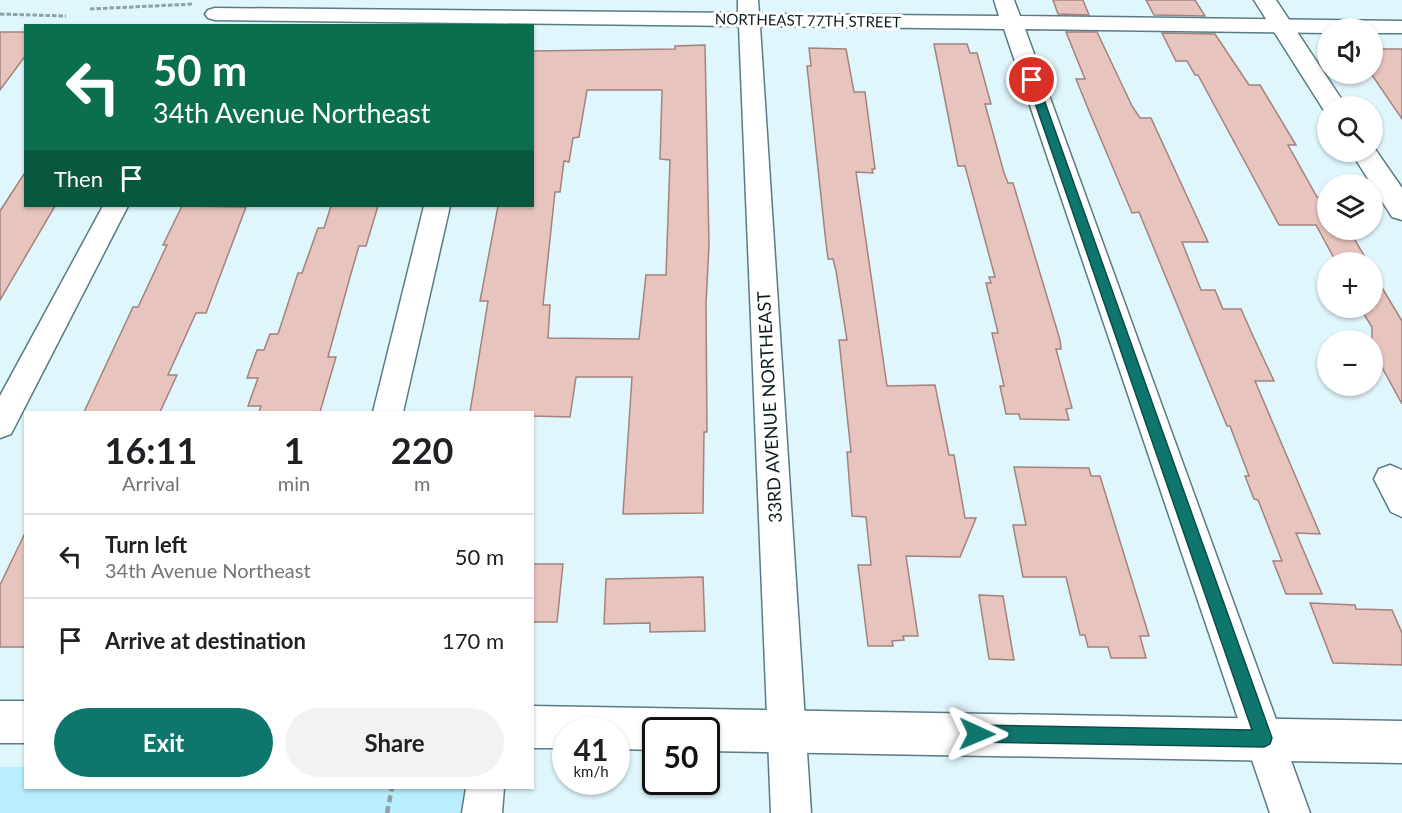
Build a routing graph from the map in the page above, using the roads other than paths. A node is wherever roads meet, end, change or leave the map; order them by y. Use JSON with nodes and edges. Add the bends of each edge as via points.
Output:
{"nodes":[{"id":1,"x":1265,"y":0,"type":"edge"},
{"id":2,"x":212,"y":10,"type":"edge"},
{"id":3,"x":749,"y":10,"type":"edge"},
{"id":4,"x":1008,"y":12,"type":"edge"},
{"id":5,"x":483,"y":14,"type":"edge"},
{"id":6,"x":1282,"y":26,"type":"junction"},
{"id":7,"x":1402,"y":27,"type":"edge"},
{"id":8,"x":1328,"y":96,"type":"edge"},
{"id":9,"x":1371,"y":162,"type":"edge"},
{"id":10,"x":114,"y":207,"type":"edge"},
{"id":11,"x":438,"y":207,"type":"edge"},
{"id":12,"x":1402,"y":210,"type":"edge"},
{"id":13,"x":388,"y":411,"type":"edge"},
{"id":14,"x":0,"y":425,"type":"edge"},
{"id":15,"x":0,"y":722,"type":"edge"},
{"id":16,"x":24,"y":722,"type":"edge"},
{"id":17,"x":534,"y":727,"type":"edge"},
{"id":18,"x":786,"y":731,"type":"junction"},
{"id":19,"x":1264,"y":738,"type":"junction"},
{"id":20,"x":1402,"y":742,"type":"edge"},
{"id":21,"x":485,"y":789,"type":"edge"},
{"id":22,"x":482,"y":813,"type":"edge"},
{"id":23,"x":791,"y":813,"type":"edge"},
{"id":24,"x":1290,"y":813,"type":"edge"}],
"edges":[{"from":1,"to":6,"type":"main road"},
{"from":2,"to":5,"type":"street","name":"NORTHEAST 77TH STREET"},
{"from":3,"to":4,"type":"street","name":"NORTHEAST 77TH STREET"},
{"from":3,"to":5,"type":"street","name":"NORTHEAST 77TH STREET"},
{"from":3,"to":18,"type":"street","name":"33RD AVENUE NORTHEAST"},
{"from":4,"to":6,"type":"street","name":"NORTHEAST 77TH STREET"},
{"from":4,"to":19,"type":"street"},
{"from":6,"to":7,"type":"street","name":"NORTHEAST 77TH STREET"},
{"from":6,"to":8,"type":"main road"},
{"from":9,"to":12,"type":"main road"},
{"from":10,"to":14,"type":"street"},
{"from":11,"to":13,"type":"street"},
{"from":15,"to":16,"type":"main road"},
{"from":17,"to":18,"type":"main road"},
{"from":18,"to":19,"type":"main road"},
{"from":18,"to":23,"type":"street","name":"33RD AVENUE NORTHEAST"},
{"from":19,"to":20,"type":"main road"},
{"from":19,"to":24,"type":"street"},
{"from":21,"to":22,"type":"street"}]}
